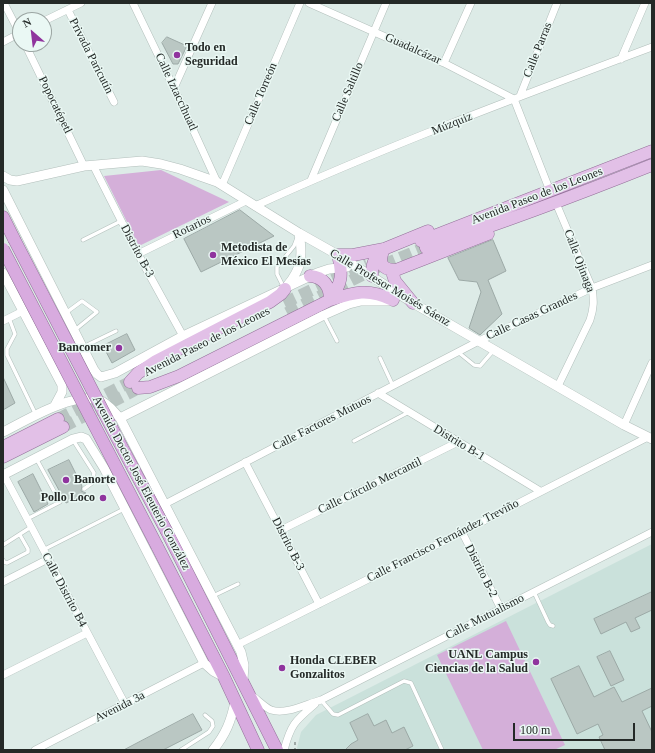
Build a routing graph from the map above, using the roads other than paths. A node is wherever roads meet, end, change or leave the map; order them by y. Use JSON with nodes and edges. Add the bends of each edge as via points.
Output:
{"nodes":[{"id":1,"x":4,"y":3,"type":"edge"},
{"id":2,"x":81,"y":3,"type":"edge"},
{"id":3,"x":133,"y":3,"type":"edge"},
{"id":4,"x":212,"y":3,"type":"edge"},
{"id":5,"x":300,"y":3,"type":"edge"},
{"id":6,"x":309,"y":3,"type":"edge"},
{"id":7,"x":386,"y":3,"type":"edge"},
{"id":8,"x":471,"y":3,"type":"edge"},
{"id":9,"x":557,"y":3,"type":"edge"},
{"id":10,"x":645,"y":3,"type":"edge"},
{"id":11,"x":68,"y":10,"type":"junction"},
{"id":12,"x":52,"y":17,"type":"edge"},
{"id":13,"x":12,"y":18,"type":"edge"},
{"id":14,"x":373,"y":31,"type":"junction"},
{"id":15,"x":12,"y":37,"type":"edge"},
{"id":16,"x":3,"y":42,"type":"edge"},
{"id":17,"x":652,"y":47,"type":"edge"},
{"id":18,"x":29,"y":52,"type":"edge"},
{"id":19,"x":621,"y":59,"type":"junction"},
{"id":20,"x":444,"y":63,"type":"junction"},
{"id":21,"x":174,"y":88,"type":"junction"},
{"id":22,"x":517,"y":98,"type":"junction"},
{"id":23,"x":114,"y":102,"type":"dead end"},
{"id":24,"x":652,"y":151,"type":"edge"},
{"id":25,"x":89,"y":165,"type":"junction"},
{"id":26,"x":652,"y":165,"type":"edge"},
{"id":27,"x":3,"y":176,"type":"edge"},
{"id":28,"x":311,"y":180,"type":"junction"},
{"id":29,"x":219,"y":184,"type":"junction"},
{"id":30,"x":3,"y":190,"type":"edge"},
{"id":31,"x":550,"y":191,"type":"junction"},
{"id":32,"x":246,"y":201,"type":"junction"},
{"id":33,"x":556,"y":203,"type":"junction"},
{"id":34,"x":518,"y":204,"type":"junction"},
{"id":35,"x":255,"y":206,"type":"junction"},
{"id":36,"x":3,"y":217,"type":"edge"},
{"id":37,"x":121,"y":220,"type":"junction"},
{"id":38,"x":497,"y":225,"type":"junction"},
{"id":39,"x":299,"y":233,"type":"junction"},
{"id":40,"x":83,"y":240,"type":"dead end"},
{"id":41,"x":3,"y":249,"type":"edge"},
{"id":42,"x":384,"y":250,"type":"junction"},
{"id":43,"x":138,"y":254,"type":"junction"},
{"id":44,"x":338,"y":255,"type":"junction"},
{"id":45,"x":652,"y":265,"type":"edge"},
{"id":46,"x":341,"y":267,"type":"junction"},
{"id":47,"x":356,"y":267,"type":"junction"},
{"id":48,"x":396,"y":270,"type":"junction"},
{"id":49,"x":3,"y":273,"type":"edge"},
{"id":50,"x":310,"y":276,"type":"junction"},
{"id":51,"x":372,"y":276,"type":"junction"},
{"id":52,"x":592,"y":288,"type":"junction"},
{"id":53,"x":285,"y":289,"type":"junction"},
{"id":54,"x":330,"y":300,"type":"junction"},
{"id":55,"x":393,"y":300,"type":"junction"},
{"id":56,"x":413,"y":303,"type":"junction"},
{"id":57,"x":286,"y":308,"type":"tunnel mouth"},
{"id":58,"x":64,"y":309,"type":"junction"},
{"id":59,"x":23,"y":311,"type":"junction"},
{"id":60,"x":320,"y":316,"type":"junction"},
{"id":61,"x":6,"y":319,"type":"edge"},
{"id":62,"x":29,"y":322,"type":"junction"},
{"id":63,"x":74,"y":331,"type":"junction"},
{"id":64,"x":116,"y":331,"type":"dead end"},
{"id":65,"x":183,"y":336,"type":"junction"},
{"id":66,"x":479,"y":341,"type":"junction"},
{"id":67,"x":337,"y":342,"type":"dead end"},
{"id":68,"x":82,"y":347,"type":"junction"},
{"id":69,"x":494,"y":350,"type":"junction"},
{"id":70,"x":458,"y":352,"type":"junction"},
{"id":71,"x":380,"y":358,"type":"dead end"},
{"id":72,"x":652,"y":363,"type":"edge"},
{"id":73,"x":53,"y":368,"type":"junction"},
{"id":74,"x":134,"y":386,"type":"junction"},
{"id":75,"x":393,"y":386,"type":"junction"},
{"id":76,"x":558,"y":386,"type":"junction"},
{"id":77,"x":378,"y":393,"type":"junction"},
{"id":78,"x":54,"y":407,"type":"junction"},
{"id":79,"x":409,"y":412,"type":"junction"},
{"id":80,"x":37,"y":415,"type":"junction"},
{"id":81,"x":120,"y":418,"type":"junction"},
{"id":82,"x":624,"y":425,"type":"junction"},
{"id":83,"x":3,"y":432,"type":"edge"},
{"id":84,"x":650,"y":438,"type":"edge"},
{"id":85,"x":73,"y":439,"type":"junction"},
{"id":86,"x":354,"y":441,"type":"dead end"},
{"id":87,"x":458,"y":442,"type":"junction"},
{"id":88,"x":3,"y":447,"type":"edge"},
{"id":89,"x":3,"y":457,"type":"edge"},
{"id":90,"x":36,"y":458,"type":"junction"},
{"id":91,"x":245,"y":462,"type":"junction"},
{"id":92,"x":104,"y":468,"type":"junction"},
{"id":93,"x":94,"y":473,"type":"junction"},
{"id":94,"x":3,"y":475,"type":"edge"},
{"id":95,"x":84,"y":489,"type":"dead end"},
{"id":96,"x":540,"y":491,"type":"junction"},
{"id":97,"x":64,"y":500,"type":"dead end"},
{"id":98,"x":60,"y":502,"type":"junction"},
{"id":99,"x":165,"y":504,"type":"junction"},
{"id":100,"x":125,"y":508,"type":"junction"},
{"id":101,"x":27,"y":519,"type":"junction"},
{"id":102,"x":32,"y":528,"type":"junction"},
{"id":103,"x":281,"y":530,"type":"junction"},
{"id":104,"x":462,"y":532,"type":"junction"},
{"id":105,"x":652,"y":532,"type":"edge"},
{"id":106,"x":20,"y":535,"type":"junction"},
{"id":107,"x":3,"y":544,"type":"edge"},
{"id":108,"x":43,"y":550,"type":"junction"},
{"id":109,"x":48,"y":559,"type":"junction"},
{"id":110,"x":3,"y":560,"type":"edge"},
{"id":111,"x":3,"y":582,"type":"edge"},
{"id":112,"x":238,"y":584,"type":"dead end"},
{"id":113,"x":534,"y":592,"type":"junction"},
{"id":114,"x":212,"y":597,"type":"junction"},
{"id":115,"x":319,"y":604,"type":"junction"},
{"id":116,"x":501,"y":609,"type":"junction"},
{"id":117,"x":553,"y":626,"type":"dead end"},
{"id":118,"x":87,"y":633,"type":"junction"},
{"id":119,"x":237,"y":645,"type":"junction"},
{"id":120,"x":204,"y":663,"type":"junction"},
{"id":121,"x":3,"y":675,"type":"edge"},
{"id":122,"x":224,"y":677,"type":"junction"},
{"id":123,"x":243,"y":680,"type":"junction"},
{"id":124,"x":249,"y":693,"type":"junction"},
{"id":125,"x":319,"y":701,"type":"junction"},
{"id":126,"x":236,"y":702,"type":"junction"},
{"id":127,"x":125,"y":704,"type":"junction"},
{"id":128,"x":205,"y":715,"type":"dead end"},
{"id":129,"x":49,"y":743,"type":"junction"},
{"id":130,"x":35,"y":750,"type":"edge"},
{"id":131,"x":52,"y":750,"type":"edge"},
{"id":132,"x":181,"y":750,"type":"edge"},
{"id":133,"x":213,"y":750,"type":"edge"},
{"id":134,"x":258,"y":750,"type":"edge"},
{"id":135,"x":277,"y":750,"type":"edge"},
{"id":136,"x":284,"y":750,"type":"edge"},
{"id":137,"x":442,"y":750,"type":"edge"}],
"edges":[{"from":1,"to":13,"type":"street"},
{"from":2,"to":11,"type":"street"},
{"from":3,"to":21,"type":"street","name":"Calle Iztaccíhuatl"},
{"from":4,"to":21,"type":"street"},
{"from":5,"to":29,"type":"street","name":"Calle Torreón"},
{"from":6,"to":14,"type":"street","name":"Guadalcázar"},
{"from":7,"to":14,"type":"street","name":"Calle Saltillo"},
{"from":8,"to":20,"type":"street"},
{"from":9,"to":22,"type":"street","name":"Calle Parras"},
{"from":10,"to":19,"type":"street"},
{"from":11,"to":12,"type":"street"},
{"from":11,"to":23,"type":"street","name":"Privada Paricutín"},
{"from":14,"to":20,"type":"street","name":"Guadalcázar"},
{"from":14,"to":28,"type":"street","name":"Calle Saltillo"},
{"from":15,"to":16,"type":"street"},
{"from":17,"to":19,"type":"street","name":"Múzquiz"},
{"from":18,"to":25,"type":"street","name":"Popocatépetl"},
{"from":19,"to":22,"type":"street","name":"Múzquiz"},
{"from":20,"to":22,"type":"street","name":"Guadalcázar"},
{"from":21,"to":29,"type":"street","name":"Calle Iztaccíhuatl"},
{"from":22,"to":28,"type":"street","name":"Múzquiz"},
{"from":22,"to":31,"type":"street"},
{"from":24,"to":31,"type":"main road","name":"Avenida Paseo de los Leones"},
{"from":25,"to":27,"type":"street","name":"Calle Profesor Moisés Sáenz","via":[[17,181]]},
{"from":25,"to":29,"type":"street","name":"Calle Profesor Moisés Sáenz","via":[[142,161],[180,169]]},
{"from":25,"to":37,"type":"street","name":"Distrito B-3"},
{"from":26,"to":33,"type":"main road","name":"Avenida Paseo de los Leones"},
{"from":28,"to":35,"type":"street","name":"Múzquiz"},
{"from":29,"to":32,"type":"street","name":"Calle Profesor Moisés Sáenz"},
{"from":30,"to":58,"type":"street"},
{"from":31,"to":34,"type":"main road","name":"Avenida Paseo de los Leones"},
{"from":32,"to":35,"type":"street","name":"Calle Profesor Moisés Sáenz"},
{"from":32,"to":43,"type":"street","name":"Rotarios"},
{"from":33,"to":38,"type":"main road","name":"Avenida Paseo de los Leones"},
{"from":33,"to":52,"type":"street","name":"Calle Ojinaga"},
{"from":34,"to":38,"type":"main road","name":"Avenida Paseo de los Leones","via":[[423,245]]},
{"from":34,"to":42,"type":"main road","via":[[502,203],[485,208]]},
{"from":35,"to":39,"type":"street","name":"Calle Profesor Moisés Sáenz"},
{"from":36,"to":123,"type":"highway","name":"Avenida Doctor José Eleuterio González","bridge":true},
{"from":37,"to":40,"type":"lane"},
{"from":37,"to":43,"type":"street","name":"Distrito B-3"},
{"from":38,"to":48,"type":"main road","via":[[489,234]]},
{"from":39,"to":44,"type":"street","name":"Calle Profesor Moisés Sáenz"},
{"from":39,"to":53,"type":"street","via":[[302,260]]},
{"from":39,"to":53,"type":"lane","via":[[294,246],[277,268]]},
{"from":41,"to":122,"type":"highway","name":"Avenida Doctor José Eleuterio González","bridge":true},
{"from":42,"to":44,"type":"main road"},
{"from":42,"to":48,"type":"main road","via":[[380,257],[381,262],[388,269]]},
{"from":42,"to":51,"type":"main road","via":[[375,258]]},
{"from":43,"to":65,"type":"street","name":"Distrito B-3"},
{"from":44,"to":46,"type":"main road"},
{"from":44,"to":47,"type":"street","name":"Calle Profesor Moisés Sáenz"},
{"from":45,"to":52,"type":"street","name":"Calle Casas Grandes"},
{"from":46,"to":47,"type":"street"},
{"from":46,"to":50,"type":"street"},
{"from":46,"to":54,"type":"main road","via":[[341,282]]},
{"from":47,"to":51,"type":"street","name":"Calle Profesor Moisés Sáenz"},
{"from":48,"to":56,"type":"main road","via":[[393,275],[395,281]]},
{"from":49,"to":59,"type":"street"},
{"from":50,"to":53,"type":"street"},
{"from":50,"to":54,"type":"main road","via":[[324,281]]},
{"from":51,"to":56,"type":"street","name":"Calle Profesor Moisés Sáenz"},
{"from":52,"to":66,"type":"street","name":"Calle Casas Grandes"},
{"from":52,"to":76,"type":"street","name":"Calle Ojinaga","via":[[593,305],[590,320]]},
{"from":53,"to":65,"type":"street"},
{"from":53,"to":74,"type":"main road","via":[[270,302],[156,361],[138,373]]},
{"from":54,"to":55,"type":"main road","via":[[353,293],[382,295]]},
{"from":54,"to":60,"type":"street"},
{"from":54,"to":74,"type":"main road","via":[[179,376],[150,387]]},
{"from":55,"to":56,"type":"street"},
{"from":55,"to":60,"type":"street","via":[[361,301]]},
{"from":56,"to":66,"type":"street","name":"Calle Profesor Moisés Sáenz"},
{"from":57,"to":74,"type":"main road","name":"Avenida Paseo de los Leones"},
{"from":58,"to":62,"type":"street","via":[[56,324],[47,328],[38,328]]},
{"from":58,"to":63,"type":"street"},
{"from":58,"to":63,"type":"lane","via":[[82,301],[96,312]]},
{"from":59,"to":61,"type":"street"},
{"from":59,"to":62,"type":"street"},
{"from":60,"to":67,"type":"lane"},
{"from":60,"to":81,"type":"street"},
{"from":61,"to":80,"type":"lane","via":[[15,334],[7,349],[7,355]]},
{"from":62,"to":73,"type":"street"},
{"from":63,"to":68,"type":"street"},
{"from":64,"to":68,"type":"lane"},
{"from":65,"to":68,"type":"street","via":[[102,377],[97,374]]},
{"from":66,"to":69,"type":"street","name":"Calle Profesor Moisés Sáenz"},
{"from":66,"to":70,"type":"street","name":"Calle Factores Mutuos"},
{"from":68,"to":73,"type":"street","via":[[66,349],[55,361]]},
{"from":69,"to":70,"type":"lane","via":[[480,366],[474,365]]},
{"from":69,"to":76,"type":"street","name":"Calle Profesor Moisés Sáenz"},
{"from":70,"to":75,"type":"street","name":"Calle Factores Mutuos"},
{"from":71,"to":75,"type":"lane"},
{"from":72,"to":82,"type":"street"},
{"from":73,"to":78,"type":"street","via":[[62,385],[62,392]]},
{"from":75,"to":77,"type":"street","name":"Calle Factores Mutuos"},
{"from":76,"to":82,"type":"street","name":"Calle Profesor Moisés Sáenz"},
{"from":77,"to":79,"type":"street","name":"Distrito B-1"},
{"from":77,"to":91,"type":"street","name":"Calle Factores Mutuos"},
{"from":78,"to":80,"type":"street"},
{"from":78,"to":81,"type":"street","via":[[84,399],[101,400]]},
{"from":79,"to":86,"type":"lane"},
{"from":79,"to":87,"type":"street","name":"Distrito B-1"},
{"from":80,"to":83,"type":"street"},
{"from":81,"to":99,"type":"street"},
{"from":82,"to":84,"type":"street","name":"Calle Profesor Moisés Sáenz"},
{"from":84,"to":96,"type":"street","name":"Calle Francisco Fernández Treviño"},
{"from":85,"to":90,"type":"street"},
{"from":85,"to":92,"type":"street","via":[[86,439]]},
{"from":85,"to":93,"type":"lane"},
{"from":87,"to":96,"type":"street","name":"Distrito B-1"},
{"from":87,"to":103,"type":"street","name":"Calle Círculo Mercantil"},
{"from":88,"to":89,"type":"main road","via":[[60,423]]},
{"from":90,"to":94,"type":"street"},
{"from":90,"to":98,"type":"lane"},
{"from":91,"to":99,"type":"street","name":"Calle Factores Mutuos"},
{"from":91,"to":103,"type":"street","name":"Distrito B-3"},
{"from":92,"to":93,"type":"lane"},
{"from":92,"to":100,"type":"street"},
{"from":93,"to":95,"type":"lane","via":[[92,483]]},
{"from":94,"to":101,"type":"street","name":"Calle Distrito B4"},
{"from":96,"to":104,"type":"street","name":"Calle Francisco Fernández Treviño"},
{"from":97,"to":98,"type":"lane"},
{"from":98,"to":101,"type":"lane"},
{"from":99,"to":114,"type":"street"},
{"from":100,"to":108,"type":"lane"},
{"from":100,"to":120,"type":"street"},
{"from":101,"to":102,"type":"street","name":"Calle Distrito B4"},
{"from":102,"to":106,"type":"lane"},
{"from":102,"to":108,"type":"street","name":"Calle Distrito B4"},
{"from":103,"to":115,"type":"street","name":"Distrito B-3"},
{"from":104,"to":115,"type":"street","name":"Calle Francisco Fernández Treviño"},
{"from":104,"to":116,"type":"street","name":"Distrito B-2"},
{"from":105,"to":113,"type":"street","name":"Calle Mutualismo"},
{"from":106,"to":107,"type":"lane"},
{"from":106,"to":110,"type":"lane","via":[[28,552],[7,563]]},
{"from":108,"to":109,"type":"street","name":"Calle Distrito B4"},
{"from":109,"to":111,"type":"street"},
{"from":109,"to":118,"type":"street","name":"Calle Distrito B4"},
{"from":112,"to":114,"type":"lane"},
{"from":113,"to":116,"type":"street","name":"Calle Mutualismo"},
{"from":113,"to":117,"type":"lane","via":[[548,622]]},
{"from":114,"to":119,"type":"street"},
{"from":115,"to":119,"type":"street","name":"Calle Francisco Fernández Treviño"},
{"from":116,"to":125,"type":"street","name":"Calle Mutualismo"},
{"from":118,"to":121,"type":"street"},
{"from":118,"to":127,"type":"street","name":"Calle Distrito B4"},
{"from":119,"to":123,"type":"street","via":[[244,665]]},
{"from":120,"to":122,"type":"street","via":[[213,672]]},
{"from":120,"to":127,"type":"street","name":"Avenida 3a"},
{"from":122,"to":126,"type":"highway","name":"Avenida Doctor José Eleuterio González"},
{"from":123,"to":124,"type":"highway","name":"Avenida Doctor José Eleuterio González"},
{"from":124,"to":125,"type":"street","name":"Calle Mutualismo","via":[[276,711]]},
{"from":124,"to":135,"type":"highway","name":"Avenida Doctor José Eleuterio González"},
{"from":125,"to":136,"type":"street","name":"Calle Mutualismo","via":[[294,723]]},
{"from":125,"to":137,"type":"lane","via":[[333,714],[338,715],[408,681]]},
{"from":126,"to":133,"type":"street","via":[[223,738]]},
{"from":126,"to":134,"type":"highway","name":"Avenida Doctor José Eleuterio González"},
{"from":127,"to":129,"type":"street","name":"Avenida 3a"},
{"from":128,"to":132,"type":"lane","via":[[212,721],[213,726],[209,732]]},
{"from":129,"to":130,"type":"street","name":"Avenida 3a"},
{"from":129,"to":131,"type":"street"}]}
